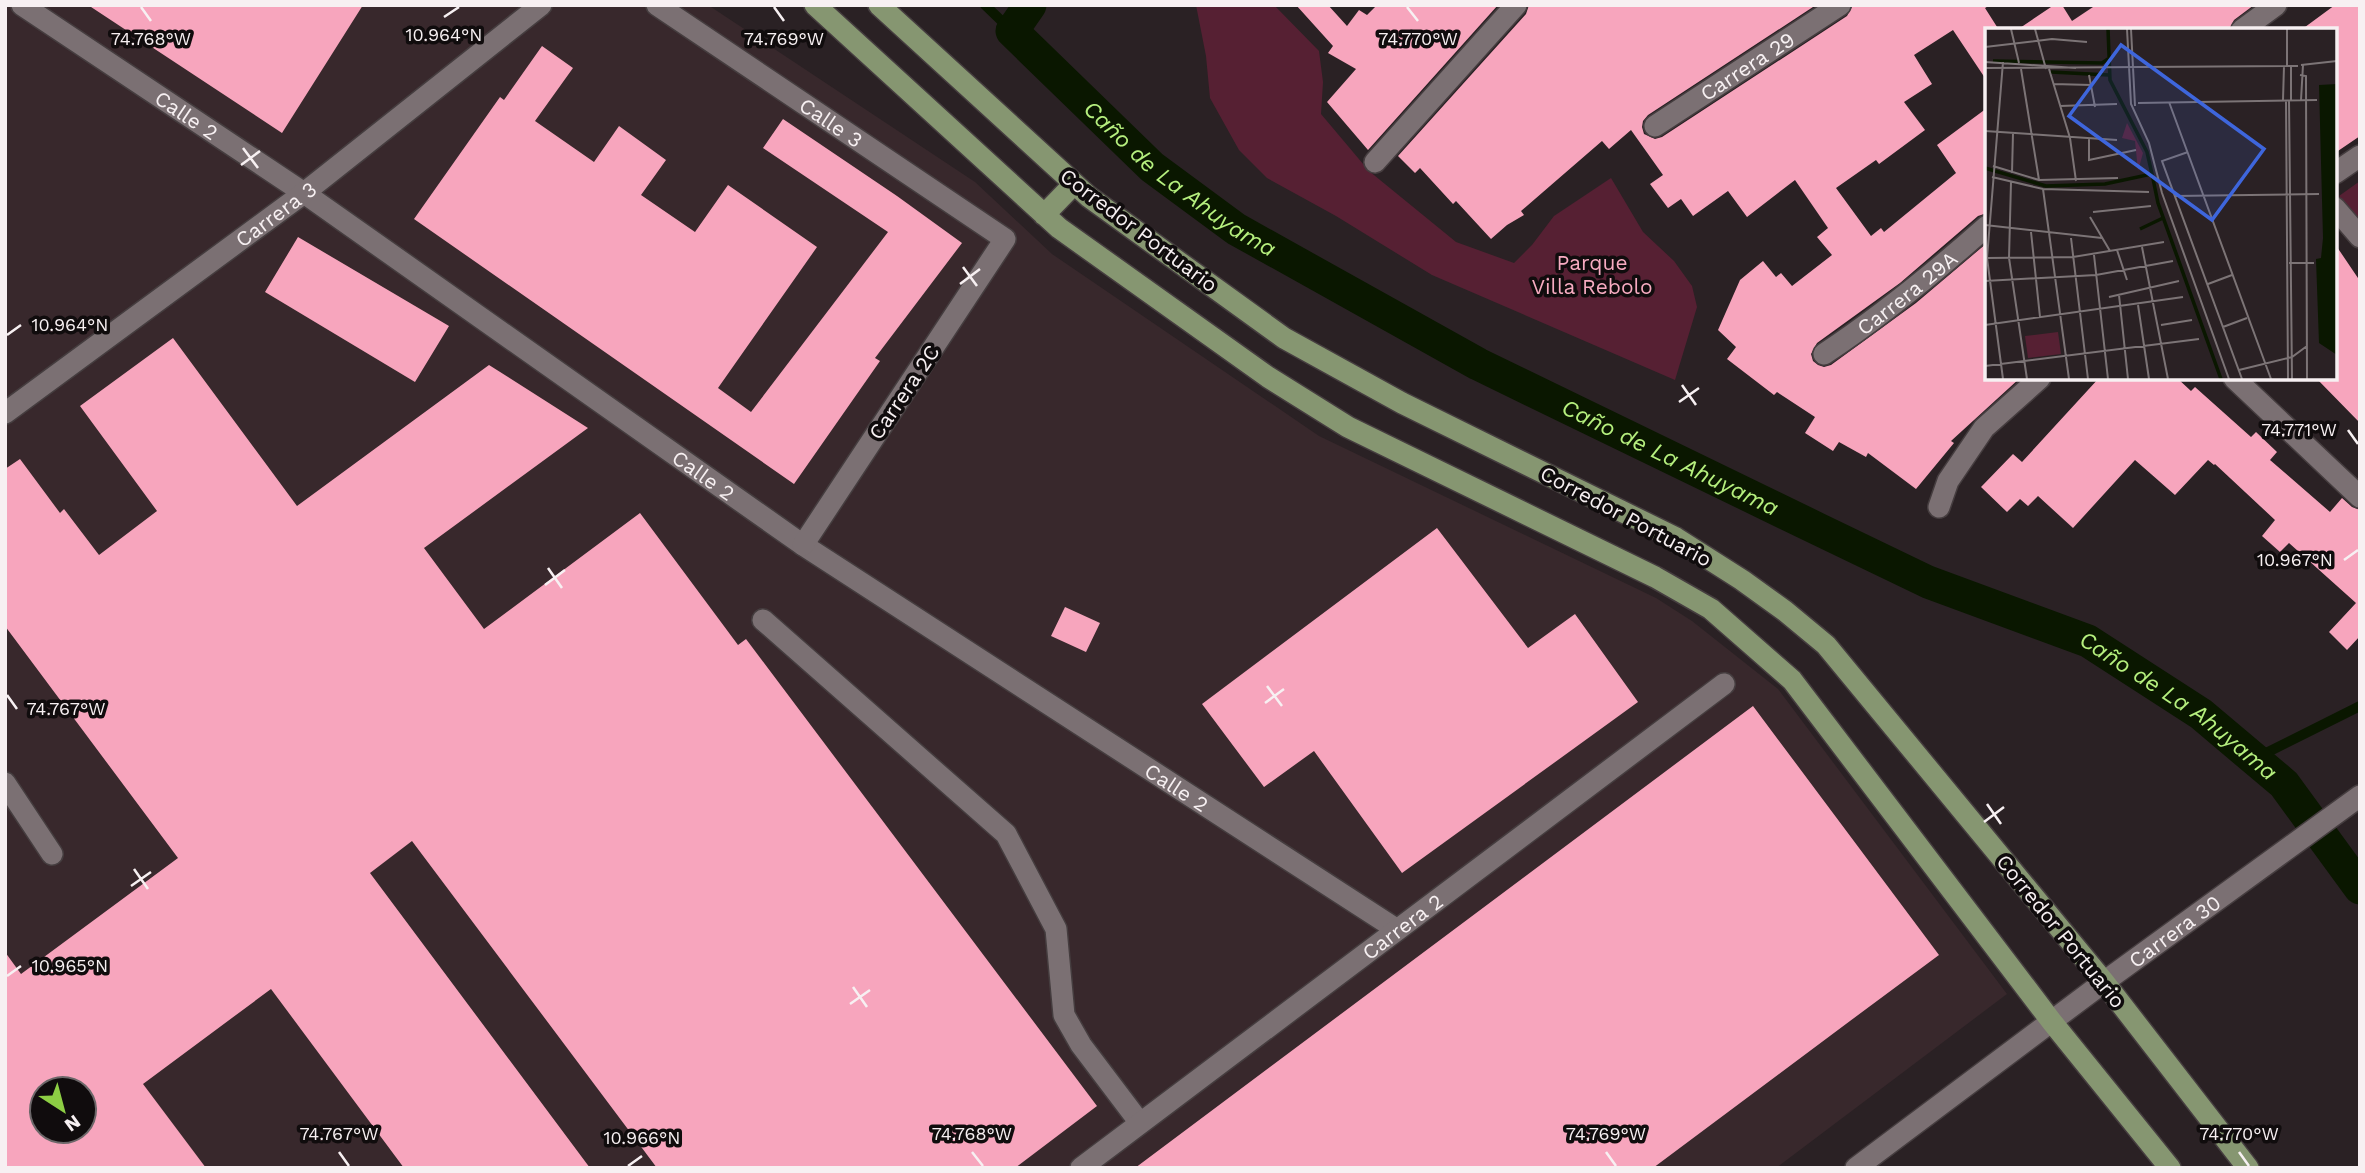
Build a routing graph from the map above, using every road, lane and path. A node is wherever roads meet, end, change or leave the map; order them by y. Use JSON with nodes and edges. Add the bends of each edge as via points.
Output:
{"nodes":[{"id":1,"x":22,"y":5,"type":"edge"},
{"id":2,"x":541,"y":5,"type":"edge"},
{"id":3,"x":657,"y":5,"type":"edge"},
{"id":4,"x":815,"y":5,"type":"edge"},
{"id":5,"x":879,"y":5,"type":"edge"},
{"id":6,"x":1516,"y":5,"type":"edge"},
{"id":7,"x":1840,"y":5,"type":"edge"},
{"id":8,"x":2276,"y":5,"type":"edge"},
{"id":9,"x":2245,"y":28,"type":"edge"},
{"id":10,"x":1655,"y":125,"type":"dead end"},
{"id":11,"x":2360,"y":156,"type":"edge"},
{"id":12,"x":1375,"y":162,"type":"dead end"},
{"id":13,"x":2337,"y":172,"type":"edge"},
{"id":14,"x":1074,"y":184,"type":"junction"},
{"id":15,"x":304,"y":193,"type":"junction"},
{"id":16,"x":2337,"y":210,"type":"edge"},
{"id":17,"x":1044,"y":215,"type":"junction"},
{"id":18,"x":1985,"y":228,"type":"edge"},
{"id":19,"x":2360,"y":237,"type":"edge"},
{"id":20,"x":1005,"y":239,"type":"joint"},
{"id":21,"x":1824,"y":354,"type":"dead end"},
{"id":22,"x":2038,"y":380,"type":"edge"},
{"id":23,"x":2236,"y":380,"type":"edge"},
{"id":24,"x":5,"y":413,"type":"edge"},
{"id":25,"x":2360,"y":497,"type":"edge"},
{"id":26,"x":1939,"y":507,"type":"dead end"},
{"id":27,"x":803,"y":545,"type":"junction"},
{"id":28,"x":763,"y":620,"type":"dead end"},
{"id":29,"x":1724,"y":684,"type":"dead end"},
{"id":30,"x":5,"y":783,"type":"edge"},
{"id":31,"x":2360,"y":796,"type":"edge"},
{"id":32,"x":52,"y":853,"type":"dead end"},
{"id":33,"x":1396,"y":929,"type":"junction"},
{"id":34,"x":2104,"y":982,"type":"junction"},
{"id":35,"x":2052,"y":1022,"type":"junction"},
{"id":36,"x":1140,"y":1123,"type":"junction"},
{"id":37,"x":1081,"y":1168,"type":"edge"},
{"id":38,"x":1856,"y":1168,"type":"edge"},
{"id":39,"x":2170,"y":1168,"type":"edge"},
{"id":40,"x":2248,"y":1168,"type":"edge"}],
"edges":[{"from":1,"to":15,"type":"street","name":"Calle 2"},
{"from":2,"to":15,"type":"street","name":"Carrera 3"},
{"from":3,"to":20,"type":"street","name":"Calle 3"},
{"from":4,"to":17,"type":"main road","name":"Corredor Portuario"},
{"from":5,"to":14,"type":"main road","name":"Corredor Portuario"},
{"from":6,"to":12,"type":"street"},
{"from":7,"to":10,"type":"street","name":"Carrera 29"},
{"from":8,"to":9,"type":"street"},
{"from":11,"to":13,"type":"street"},
{"from":14,"to":17,"type":"main road"},
{"from":14,"to":34,"type":"main road","name":"Corredor Portuario","via":[[1284,338],[1402,403],[1676,538],[1785,611],[1826,645]]},
{"from":15,"to":24,"type":"street","name":"Carrera 3"},
{"from":15,"to":27,"type":"street","name":"Calle 2"},
{"from":16,"to":19,"type":"street"},
{"from":17,"to":35,"type":"main road","name":"Corredor Portuario","via":[[1268,377],[1348,427],[1655,577],[1711,609],[1792,680]]},
{"from":18,"to":21,"type":"street","name":"Carrera 29A","via":[[1923,283]]},
{"from":20,"to":27,"type":"street","name":"Carrera 2C"},
{"from":22,"to":26,"type":"street","via":[[1984,428],[1948,481]]},
{"from":23,"to":25,"type":"street"},
{"from":27,"to":33,"type":"street","name":"Calle 2"},
{"from":28,"to":36,"type":"street","via":[[1006,834],[1056,929],[1064,1015]]},
{"from":29,"to":33,"type":"street","name":"Carrera 2"},
{"from":30,"to":32,"type":"street"},
{"from":31,"to":34,"type":"street","name":"Carrera 30"},
{"from":33,"to":36,"type":"street","name":"Carrera 2"},
{"from":34,"to":35,"type":"street","name":"Carrera 30"},
{"from":34,"to":40,"type":"main road","name":"Corredor Portuario"},
{"from":35,"to":38,"type":"street","name":"Carrera 30"},
{"from":35,"to":39,"type":"main road","name":"Corredor Portuario"},
{"from":36,"to":37,"type":"street","name":"Carrera 2"}]}
